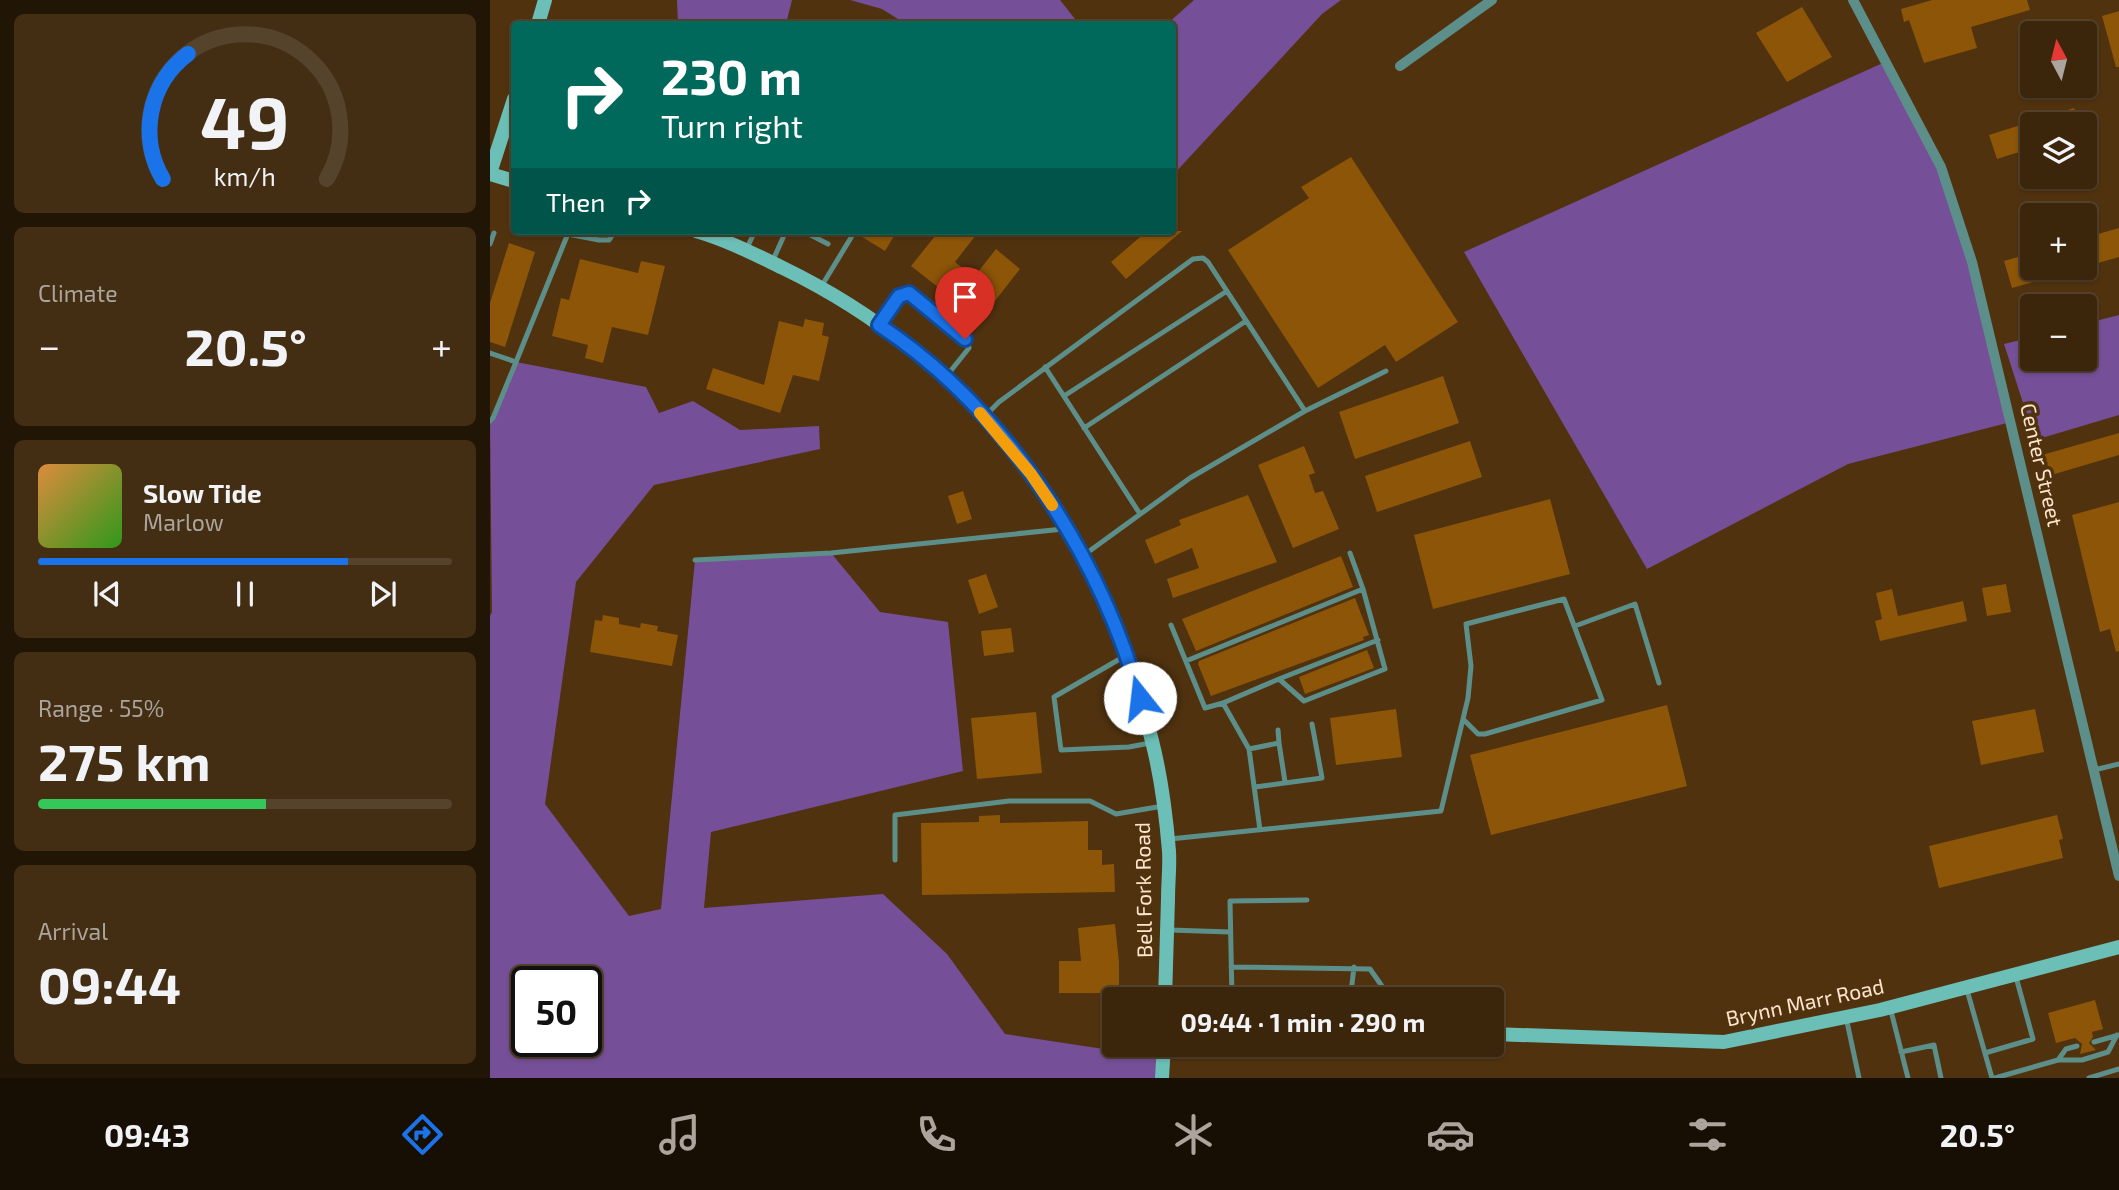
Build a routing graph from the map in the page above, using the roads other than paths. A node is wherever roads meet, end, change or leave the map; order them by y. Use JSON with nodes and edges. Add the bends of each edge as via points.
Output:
{"nodes":[{"id":1,"x":544,"y":0,"type":"edge"},
{"id":2,"x":1492,"y":0,"type":"edge"},
{"id":3,"x":1853,"y":0,"type":"edge"},
{"id":4,"x":539,"y":21,"type":"edge"},
{"id":5,"x":1400,"y":66,"type":"dead end"},
{"id":6,"x":511,"y":108,"type":"edge"},
{"id":7,"x":490,"y":174,"type":"edge"},
{"id":8,"x":511,"y":180,"type":"edge"},
{"id":9,"x":494,"y":233,"type":"dead end"},
{"id":10,"x":567,"y":235,"type":"edge"},
{"id":11,"x":580,"y":235,"type":"edge"},
{"id":12,"x":612,"y":235,"type":"edge"},
{"id":13,"x":710,"y":235,"type":"edge"},
{"id":14,"x":753,"y":235,"type":"edge"},
{"id":15,"x":784,"y":235,"type":"edge"},
{"id":16,"x":811,"y":235,"type":"edge"},
{"id":17,"x":853,"y":235,"type":"edge"},
{"id":18,"x":490,"y":244,"type":"edge"},
{"id":19,"x":828,"y":244,"type":"dead end"},
{"id":20,"x":746,"y":251,"type":"junction"},
{"id":21,"x":771,"y":263,"type":"junction"},
{"id":22,"x":821,"y":287,"type":"junction"},
{"id":23,"x":1227,"y":291,"type":"junction"},
{"id":24,"x":1246,"y":321,"type":"junction"},
{"id":25,"x":879,"y":325,"type":"junction"},
{"id":26,"x":490,"y":353,"type":"edge"},
{"id":27,"x":516,"y":362,"type":"junction"},
{"id":28,"x":1045,"y":367,"type":"junction"},
{"id":29,"x":1386,"y":371,"type":"dead end"},
{"id":30,"x":945,"y":378,"type":"junction"},
{"id":31,"x":1064,"y":396,"type":"junction"},
{"id":32,"x":1305,"y":411,"type":"junction"},
{"id":33,"x":984,"y":417,"type":"junction"},
{"id":34,"x":490,"y":421,"type":"edge"},
{"id":35,"x":1084,"y":428,"type":"junction"},
{"id":36,"x":1140,"y":513,"type":"junction"},
{"id":37,"x":1066,"y":528,"type":"junction"},
{"id":38,"x":1350,"y":553,"type":"dead end"},
{"id":39,"x":1084,"y":555,"type":"junction"},
{"id":40,"x":695,"y":560,"type":"dead end"},
{"id":41,"x":1363,"y":589,"type":"junction"},
{"id":42,"x":1171,"y":625,"type":"dead end"},
{"id":43,"x":1575,"y":626,"type":"junction"},
{"id":44,"x":1378,"y":640,"type":"junction"},
{"id":45,"x":1128,"y":654,"type":"junction"},
{"id":46,"x":1186,"y":661,"type":"junction"},
{"id":47,"x":1279,"y":679,"type":"junction"},
{"id":48,"x":1659,"y":682,"type":"dead end"},
{"id":49,"x":1223,"y":703,"type":"junction"},
{"id":50,"x":1464,"y":720,"type":"junction"},
{"id":51,"x":1312,"y":724,"type":"dead end"},
{"id":52,"x":1278,"y":730,"type":"dead end"},
{"id":53,"x":1153,"y":742,"type":"junction"},
{"id":54,"x":1279,"y":743,"type":"junction"},
{"id":55,"x":1249,"y":748,"type":"junction"},
{"id":56,"x":2119,"y":764,"type":"edge"},
{"id":57,"x":2094,"y":770,"type":"junction"},
{"id":58,"x":1285,"y":782,"type":"junction"},
{"id":59,"x":1255,"y":787,"type":"junction"},
{"id":60,"x":1163,"y":806,"type":"junction"},
{"id":61,"x":1261,"y":830,"type":"junction"},
{"id":62,"x":1167,"y":839,"type":"junction"},
{"id":63,"x":895,"y":860,"type":"dead end"},
{"id":64,"x":2117,"y":862,"type":"edge"},
{"id":65,"x":2119,"y":876,"type":"edge"},
{"id":66,"x":1307,"y":900,"type":"dead end"},
{"id":67,"x":1167,"y":930,"type":"junction"},
{"id":68,"x":1230,"y":932,"type":"junction"},
{"id":69,"x":2119,"y":947,"type":"edge"},
{"id":70,"x":1231,"y":967,"type":"junction"},
{"id":71,"x":1354,"y":967,"type":"junction"},
{"id":72,"x":2015,"y":974,"type":"junction"},
{"id":73,"x":1165,"y":987,"type":"edge"},
{"id":74,"x":1232,"y":987,"type":"edge"},
{"id":75,"x":1354,"y":987,"type":"edge"},
{"id":76,"x":1383,"y":987,"type":"edge"},
{"id":77,"x":1966,"y":987,"type":"junction"},
{"id":78,"x":1891,"y":1007,"type":"junction"},
{"id":79,"x":1846,"y":1017,"type":"junction"},
{"id":80,"x":1504,"y":1034,"type":"edge"},
{"id":81,"x":2118,"y":1035,"type":"edge"},
{"id":82,"x":2094,"y":1042,"type":"dead end"},
{"id":83,"x":2077,"y":1046,"type":"dead end"},
{"id":84,"x":1901,"y":1052,"type":"junction"},
{"id":85,"x":1985,"y":1053,"type":"junction"},
{"id":86,"x":1163,"y":1057,"type":"edge"},
{"id":87,"x":2058,"y":1060,"type":"junction"},
{"id":88,"x":2119,"y":1069,"type":"edge"},
{"id":89,"x":1162,"y":1078,"type":"edge"},
{"id":90,"x":1859,"y":1078,"type":"edge"},
{"id":91,"x":1908,"y":1078,"type":"edge"},
{"id":92,"x":1941,"y":1078,"type":"edge"},
{"id":93,"x":1994,"y":1078,"type":"edge"},
{"id":94,"x":2089,"y":1078,"type":"edge"}],
"edges":[{"from":1,"to":4,"type":"main road"},
{"from":2,"to":5,"type":"street"},
{"from":3,"to":57,"type":"street","name":"Center Street","via":[[1941,167],[1972,262]]},
{"from":6,"to":7,"type":"main road"},
{"from":7,"to":8,"type":"main road"},
{"from":9,"to":18,"type":"lane"},
{"from":10,"to":27,"type":"lane"},
{"from":11,"to":12,"type":"lane","via":[[609,240]]},
{"from":13,"to":20,"type":"main road","name":"Bell Fork Road"},
{"from":14,"to":20,"type":"lane"},
{"from":15,"to":21,"type":"lane"},
{"from":16,"to":19,"type":"lane"},
{"from":17,"to":22,"type":"lane"},
{"from":20,"to":21,"type":"main road","name":"Bell Fork Road"},
{"from":21,"to":22,"type":"main road","name":"Bell Fork Road"},
{"from":22,"to":25,"type":"main road","name":"Bell Fork Road"},
{"from":23,"to":24,"type":"lane"},
{"from":23,"to":28,"type":"lane","via":[[1208,262],[1193,258]]},
{"from":23,"to":31,"type":"lane"},
{"from":24,"to":32,"type":"lane"},
{"from":24,"to":35,"type":"lane"},
{"from":25,"to":30,"type":"main road","name":"Bell Fork Road"},
{"from":25,"to":30,"type":"lane","via":[[899,296],[909,293],[968,343]]},
{"from":26,"to":27,"type":"lane"},
{"from":27,"to":34,"type":"lane"},
{"from":28,"to":31,"type":"lane"},
{"from":28,"to":33,"type":"lane"},
{"from":29,"to":32,"type":"lane"},
{"from":30,"to":33,"type":"main road","name":"Bell Fork Road"},
{"from":31,"to":35,"type":"lane"},
{"from":32,"to":36,"type":"lane"},
{"from":33,"to":37,"type":"main road","name":"Bell Fork Road","via":[[1031,474]]},
{"from":35,"to":36,"type":"lane"},
{"from":36,"to":39,"type":"lane"},
{"from":37,"to":39,"type":"main road","name":"Bell Fork Road"},
{"from":37,"to":40,"type":"lane","via":[[831,553]]},
{"from":38,"to":41,"type":"lane"},
{"from":39,"to":45,"type":"main road","name":"Bell Fork Road"},
{"from":41,"to":44,"type":"lane"},
{"from":41,"to":46,"type":"lane"},
{"from":42,"to":46,"type":"lane"},
{"from":43,"to":48,"type":"lane","via":[[1635,604]]},
{"from":43,"to":50,"type":"lane","via":[[1602,700],[1485,734]]},
{"from":43,"to":50,"type":"lane","via":[[1564,599],[1466,624],[1471,666]]},
{"from":44,"to":47,"type":"lane"},
{"from":44,"to":47,"type":"lane","via":[[1385,669],[1304,701]]},
{"from":45,"to":53,"type":"main road","name":"Bell Fork Road"},
{"from":45,"to":53,"type":"lane","via":[[1054,697],[1061,750]]},
{"from":46,"to":49,"type":"lane","via":[[1205,708]]},
{"from":47,"to":49,"type":"lane"},
{"from":49,"to":55,"type":"lane"},
{"from":50,"to":61,"type":"lane","via":[[1441,811]]},
{"from":51,"to":58,"type":"lane","via":[[1322,778]]},
{"from":52,"to":54,"type":"lane"},
{"from":53,"to":60,"type":"main road","name":"Bell Fork Road"},
{"from":54,"to":55,"type":"lane"},
{"from":54,"to":58,"type":"lane"},
{"from":55,"to":59,"type":"lane"},
{"from":56,"to":57,"type":"lane"},
{"from":57,"to":64,"type":"street","name":"Center Street"},
{"from":58,"to":59,"type":"lane"},
{"from":59,"to":61,"type":"lane"},
{"from":60,"to":62,"type":"main road","name":"Bell Fork Road"},
{"from":60,"to":63,"type":"lane","via":[[1116,814],[1090,802],[1009,801],[895,815]]},
{"from":61,"to":62,"type":"lane"},
{"from":62,"to":67,"type":"main road","name":"Bell Fork Road"},
{"from":64,"to":65,"type":"street","name":"Center Street"},
{"from":66,"to":68,"type":"lane","via":[[1230,901]]},
{"from":67,"to":68,"type":"lane"},
{"from":67,"to":73,"type":"main road","name":"Bell Fork Road"},
{"from":68,"to":70,"type":"lane"},
{"from":69,"to":72,"type":"main road","name":"Brynn Marr Road"},
{"from":70,"to":71,"type":"lane"},
{"from":70,"to":74,"type":"lane"},
{"from":71,"to":75,"type":"lane"},
{"from":71,"to":76,"type":"lane","via":[[1370,969]]},
{"from":72,"to":77,"type":"main road","name":"Brynn Marr Road"},
{"from":72,"to":85,"type":"lane","via":[[2033,1040]]},
{"from":77,"to":78,"type":"main road","name":"Brynn Marr Road"},
{"from":77,"to":85,"type":"lane"},
{"from":78,"to":79,"type":"main road","name":"Brynn Marr Road"},
{"from":78,"to":84,"type":"lane"},
{"from":79,"to":80,"type":"main road","name":"Brynn Marr Road","via":[[1724,1042]]},
{"from":79,"to":90,"type":"lane"},
{"from":81,"to":82,"type":"lane"},
{"from":81,"to":87,"type":"lane","via":[[2108,1052],[2082,1060]]},
{"from":83,"to":87,"type":"lane","via":[[2066,1049]]},
{"from":84,"to":91,"type":"lane"},
{"from":84,"to":92,"type":"lane","via":[[1934,1045]]},
{"from":85,"to":93,"type":"lane"},
{"from":86,"to":89,"type":"main road"},
{"from":87,"to":93,"type":"lane"},
{"from":88,"to":94,"type":"lane"}]}
